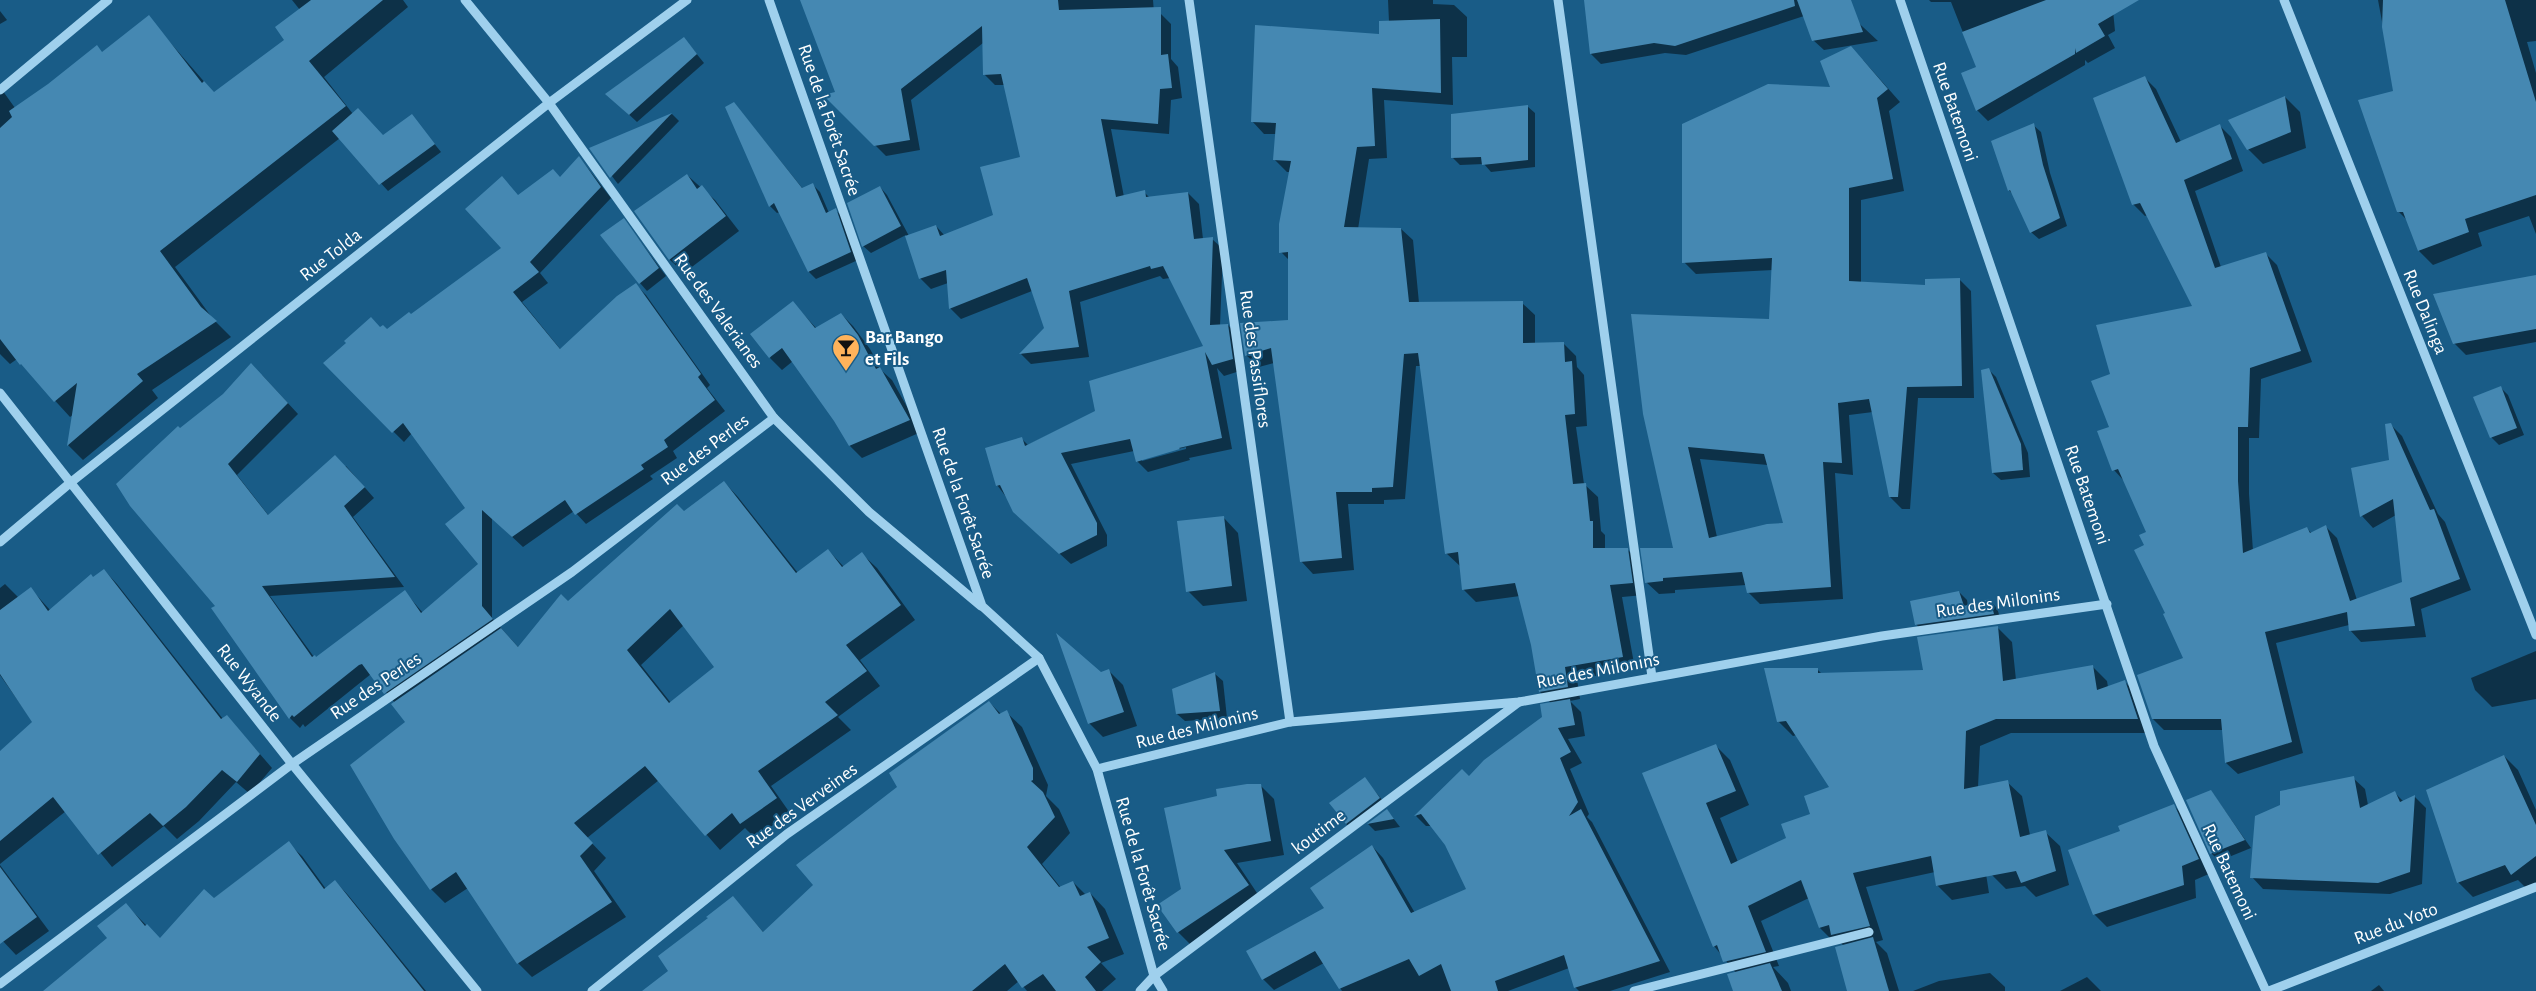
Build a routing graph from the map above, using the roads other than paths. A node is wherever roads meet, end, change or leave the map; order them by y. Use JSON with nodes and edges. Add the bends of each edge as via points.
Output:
{"nodes":[{"id":1,"x":108,"y":0,"type":"edge"},
{"id":2,"x":465,"y":0,"type":"edge"},
{"id":3,"x":687,"y":0,"type":"edge"},
{"id":4,"x":769,"y":0,"type":"edge"},
{"id":5,"x":1189,"y":0,"type":"edge"},
{"id":6,"x":1558,"y":0,"type":"edge"},
{"id":7,"x":1900,"y":0,"type":"edge"},
{"id":8,"x":2284,"y":0,"type":"edge"},
{"id":9,"x":0,"y":90,"type":"edge"},
{"id":10,"x":549,"y":103,"type":"junction"},
{"id":11,"x":0,"y":392,"type":"edge"},
{"id":12,"x":774,"y":418,"type":"junction"},
{"id":13,"x":70,"y":483,"type":"junction"},
{"id":14,"x":0,"y":542,"type":"edge"},
{"id":15,"x":2107,"y":604,"type":"junction"},
{"id":16,"x":982,"y":606,"type":"junction"},
{"id":17,"x":2536,"y":635,"type":"edge"},
{"id":18,"x":1039,"y":658,"type":"junction"},
{"id":19,"x":1652,"y":677,"type":"junction"},
{"id":20,"x":1519,"y":702,"type":"junction"},
{"id":21,"x":1290,"y":722,"type":"junction"},
{"id":22,"x":292,"y":764,"type":"junction"},
{"id":23,"x":1096,"y":769,"type":"junction"},
{"id":24,"x":2536,"y":887,"type":"edge"},
{"id":25,"x":1869,"y":932,"type":"dead end"},
{"id":26,"x":1154,"y":976,"type":"junction"},
{"id":27,"x":0,"y":984,"type":"edge"},
{"id":28,"x":477,"y":991,"type":"edge"},
{"id":29,"x":592,"y":991,"type":"edge"},
{"id":30,"x":1140,"y":991,"type":"edge"},
{"id":31,"x":1163,"y":991,"type":"edge"},
{"id":32,"x":1634,"y":991,"type":"edge"},
{"id":33,"x":2267,"y":991,"type":"edge"}],
"edges":[{"from":1,"to":9,"type":"street"},
{"from":2,"to":10,"type":"street","name":"Rue des Valerianes"},
{"from":3,"to":10,"type":"street","name":"Rue Tolda"},
{"from":4,"to":16,"type":"street","name":"Rue de la Forêt Sacrée"},
{"from":5,"to":21,"type":"street","name":"Rue des Passiflores"},
{"from":6,"to":19,"type":"street"},
{"from":7,"to":15,"type":"street","name":"Rue Batemoni"},
{"from":8,"to":17,"type":"street","name":"Rue Dalinga"},
{"from":10,"to":12,"type":"street","name":"Rue des Valerianes"},
{"from":10,"to":13,"type":"street","name":"Rue Tolda"},
{"from":11,"to":13,"type":"street","name":"Rue Wyande"},
{"from":12,"to":16,"type":"street","name":"Rue des Valerianes","via":[[869,512]]},
{"from":12,"to":22,"type":"street","name":"Rue des Perles","via":[[572,572]]},
{"from":13,"to":14,"type":"street","name":"Rue Tolda"},
{"from":13,"to":22,"type":"street","name":"Rue Wyande"},
{"from":15,"to":19,"type":"street","name":"Rue des Milonins","via":[[1882,636]]},
{"from":15,"to":33,"type":"street","name":"Rue Batemoni","via":[[2154,746]]},
{"from":16,"to":18,"type":"street","name":"Rue de la Forêt Sacrée"},
{"from":18,"to":23,"type":"street","name":"Rue de la Forêt Sacrée"},
{"from":18,"to":29,"type":"street","name":"Rue des Verveines","via":[[786,834]]},
{"from":19,"to":20,"type":"street","name":"Rue des Milonins"},
{"from":20,"to":21,"type":"street","name":"Rue des Milonins"},
{"from":20,"to":26,"type":"street","name":"koutime"},
{"from":21,"to":23,"type":"street","name":"Rue des Milonins"},
{"from":22,"to":27,"type":"street","name":"Rue des Perles"},
{"from":22,"to":28,"type":"street","name":"Rue Wyande"},
{"from":23,"to":26,"type":"street","name":"Rue de la Forêt Sacrée"},
{"from":24,"to":33,"type":"street","name":"Rue du Yoto"},
{"from":25,"to":32,"type":"street"},
{"from":26,"to":30,"type":"street","name":"koutime"},
{"from":26,"to":31,"type":"street","name":"Rue de la Forêt Sacrée"}]}
